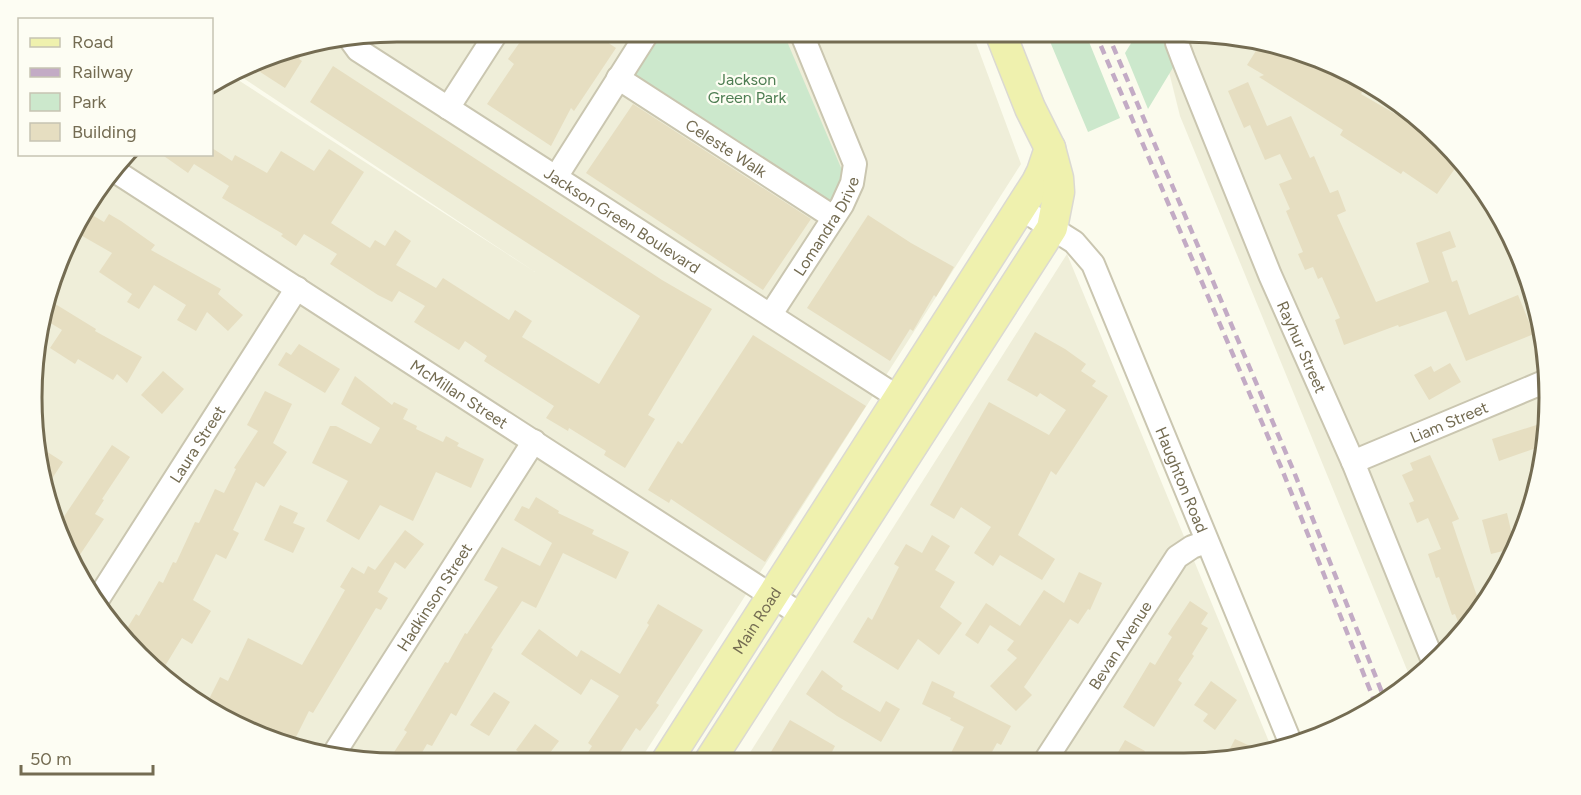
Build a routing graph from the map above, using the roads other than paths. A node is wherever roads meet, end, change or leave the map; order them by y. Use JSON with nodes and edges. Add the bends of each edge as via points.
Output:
{"nodes":[{"id":1,"x":490,"y":42,"type":"edge"},
{"id":2,"x":641,"y":42,"type":"edge"},
{"id":3,"x":805,"y":42,"type":"edge"},
{"id":4,"x":1004,"y":42,"type":"edge"},
{"id":5,"x":1177,"y":42,"type":"edge"},
{"id":6,"x":354,"y":45,"type":"edge"},
{"id":7,"x":618,"y":78,"type":"junction"},
{"id":8,"x":447,"y":108,"type":"junction"},
{"id":9,"x":1050,"y":148,"type":"junction"},
{"id":10,"x":120,"y":174,"type":"edge"},
{"id":11,"x":555,"y":177,"type":"junction"},
{"id":12,"x":1020,"y":208,"type":"junction"},
{"id":13,"x":833,"y":217,"type":"junction"},
{"id":14,"x":1053,"y":228,"type":"junction"},
{"id":15,"x":297,"y":288,"type":"junction"},
{"id":16,"x":771,"y":314,"type":"junction"},
{"id":17,"x":1538,"y":384,"type":"edge"},
{"id":18,"x":899,"y":398,"type":"junction"},
{"id":19,"x":534,"y":441,"type":"junction"},
{"id":20,"x":1353,"y":462,"type":"junction"},
{"id":21,"x":848,"y":479,"type":"junction"},
{"id":22,"x":878,"y":498,"type":"junction"},
{"id":23,"x":1206,"y":542,"type":"junction"},
{"id":24,"x":101,"y":594,"type":"edge"},
{"id":25,"x":772,"y":596,"type":"junction"},
{"id":26,"x":803,"y":616,"type":"junction"},
{"id":27,"x":1430,"y":654,"type":"edge"},
{"id":28,"x":1288,"y":737,"type":"edge"},
{"id":29,"x":338,"y":748,"type":"edge"},
{"id":30,"x":672,"y":753,"type":"edge"},
{"id":31,"x":715,"y":753,"type":"edge"},
{"id":32,"x":1050,"y":753,"type":"edge"}],
"edges":[{"from":1,"to":8,"type":"street"},
{"from":2,"to":7,"type":"street"},
{"from":3,"to":13,"type":"street","name":"Lomandra Drive","via":[[855,164],[852,183]]},
{"from":4,"to":9,"type":"main road"},
{"from":5,"to":20,"type":"street","name":"Rayhur Street","via":[[1252,232]]},
{"from":6,"to":8,"type":"street","name":"Jackson Green Boulevard"},
{"from":7,"to":11,"type":"street"},
{"from":7,"to":13,"type":"street","name":"Celeste Walk"},
{"from":8,"to":11,"type":"street","name":"Jackson Green Boulevard"},
{"from":9,"to":12,"type":"main road","via":[[1042,172]]},
{"from":9,"to":14,"type":"main road","via":[[1059,192]]},
{"from":10,"to":15,"type":"street","name":"McMillan Street"},
{"from":11,"to":16,"type":"street","name":"Jackson Green Boulevard"},
{"from":12,"to":14,"type":"street","name":"Haughton Road"},
{"from":12,"to":18,"type":"main road","name":"Main Road"},
{"from":13,"to":16,"type":"street","name":"Lomandra Drive"},
{"from":14,"to":22,"type":"main road"},
{"from":14,"to":23,"type":"street","name":"Haughton Road","via":[[1074,242],[1093,264]]},
{"from":15,"to":19,"type":"street","name":"McMillan Street"},
{"from":15,"to":24,"type":"street","name":"Laura Street"},
{"from":16,"to":18,"type":"street","name":"Jackson Green Boulevard"},
{"from":17,"to":20,"type":"street","name":"Liam Street"},
{"from":18,"to":21,"type":"main road","name":"Main Road"},
{"from":19,"to":25,"type":"street","name":"McMillan Street"},
{"from":19,"to":29,"type":"street","name":"Hadkinson Street"},
{"from":20,"to":27,"type":"street","name":"Rayhur Street"},
{"from":21,"to":22,"type":"main road"},
{"from":21,"to":25,"type":"main road","name":"Main Road"},
{"from":22,"to":26,"type":"main road"},
{"from":23,"to":28,"type":"street","name":"Haughton Road"},
{"from":23,"to":32,"type":"street","name":"Bevan Avenue","via":[[1177,557]]},
{"from":25,"to":26,"type":"street","name":"McMillan Street"},
{"from":25,"to":30,"type":"main road","name":"Main Road"},
{"from":26,"to":31,"type":"main road"}]}
